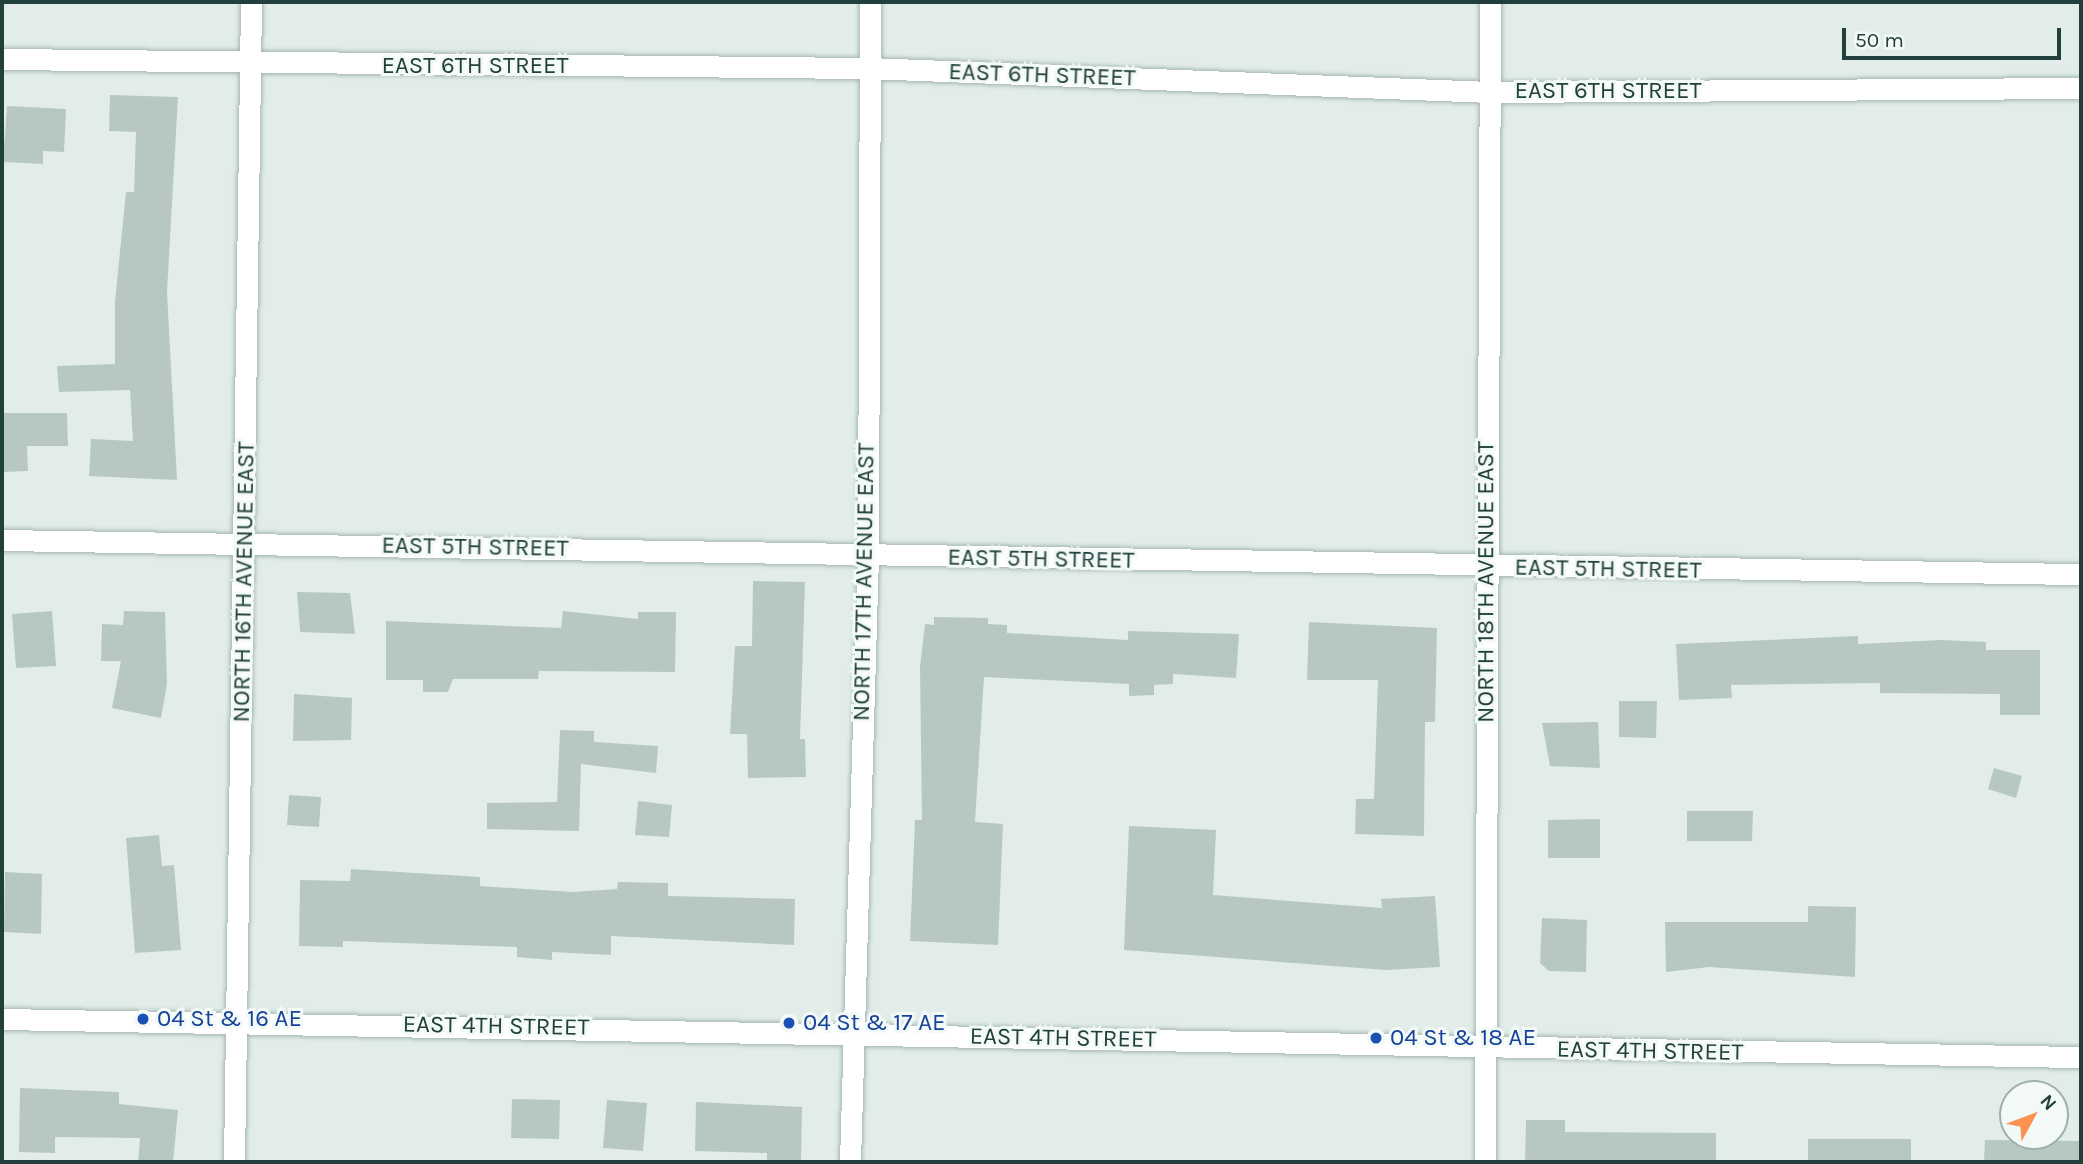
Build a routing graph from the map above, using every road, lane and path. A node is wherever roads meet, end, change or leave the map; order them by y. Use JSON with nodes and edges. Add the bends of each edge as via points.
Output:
{"nodes":[{"id":1,"x":251,"y":2,"type":"edge"},
{"id":2,"x":870,"y":2,"type":"edge"},
{"id":3,"x":1490,"y":2,"type":"edge"},
{"id":4,"x":2,"y":59,"type":"edge"},
{"id":5,"x":249,"y":65,"type":"junction"},
{"id":6,"x":868,"y":68,"type":"junction"},
{"id":7,"x":2081,"y":88,"type":"edge"},
{"id":8,"x":1491,"y":92,"type":"junction"},
{"id":9,"x":2,"y":540,"type":"edge"},
{"id":10,"x":246,"y":541,"type":"junction"},
{"id":11,"x":868,"y":556,"type":"junction"},
{"id":12,"x":1485,"y":568,"type":"junction"},
{"id":13,"x":2081,"y":574,"type":"edge"},
{"id":14,"x":2,"y":1019,"type":"edge"},
{"id":15,"x":236,"y":1020,"type":"junction"},
{"id":16,"x":849,"y":1032,"type":"junction"},
{"id":17,"x":1485,"y":1048,"type":"junction"},
{"id":18,"x":2081,"y":1057,"type":"edge"},
{"id":19,"x":234,"y":1162,"type":"edge"},
{"id":20,"x":849,"y":1162,"type":"edge"},
{"id":21,"x":1485,"y":1162,"type":"edge"}],
"edges":[{"from":1,"to":5,"type":"street","name":"NORTH 16TH AVENUE EAST"},
{"from":2,"to":6,"type":"street","name":"NORTH 17TH AVENUE EAST"},
{"from":3,"to":8,"type":"street","name":"NORTH 18TH AVENUE EAST"},
{"from":4,"to":5,"type":"street","name":"EAST 6TH STREET"},
{"from":5,"to":6,"type":"street","name":"EAST 6TH STREET"},
{"from":5,"to":10,"type":"street","name":"NORTH 16TH AVENUE EAST"},
{"from":6,"to":8,"type":"street","name":"EAST 6TH STREET"},
{"from":6,"to":11,"type":"street","name":"NORTH 17TH AVENUE EAST"},
{"from":7,"to":8,"type":"street","name":"EAST 6TH STREET"},
{"from":8,"to":12,"type":"street","name":"NORTH 18TH AVENUE EAST"},
{"from":9,"to":10,"type":"street","name":"EAST 5TH STREET"},
{"from":10,"to":11,"type":"street","name":"EAST 5TH STREET"},
{"from":10,"to":15,"type":"street","name":"NORTH 16TH AVENUE EAST"},
{"from":11,"to":12,"type":"street","name":"EAST 5TH STREET"},
{"from":11,"to":16,"type":"street","name":"NORTH 17TH AVENUE EAST"},
{"from":12,"to":13,"type":"street","name":"EAST 5TH STREET"},
{"from":12,"to":17,"type":"street","name":"NORTH 18TH AVENUE EAST"},
{"from":14,"to":15,"type":"street","name":"EAST 4TH STREET"},
{"from":15,"to":16,"type":"street","name":"EAST 4TH STREET"},
{"from":15,"to":19,"type":"street","name":"NORTH 16TH AVENUE EAST"},
{"from":16,"to":17,"type":"street","name":"EAST 4TH STREET"},
{"from":16,"to":20,"type":"street","name":"NORTH 17TH AVENUE EAST"},
{"from":17,"to":18,"type":"street","name":"EAST 4TH STREET"},
{"from":17,"to":21,"type":"street","name":"NORTH 18TH AVENUE EAST"}]}
